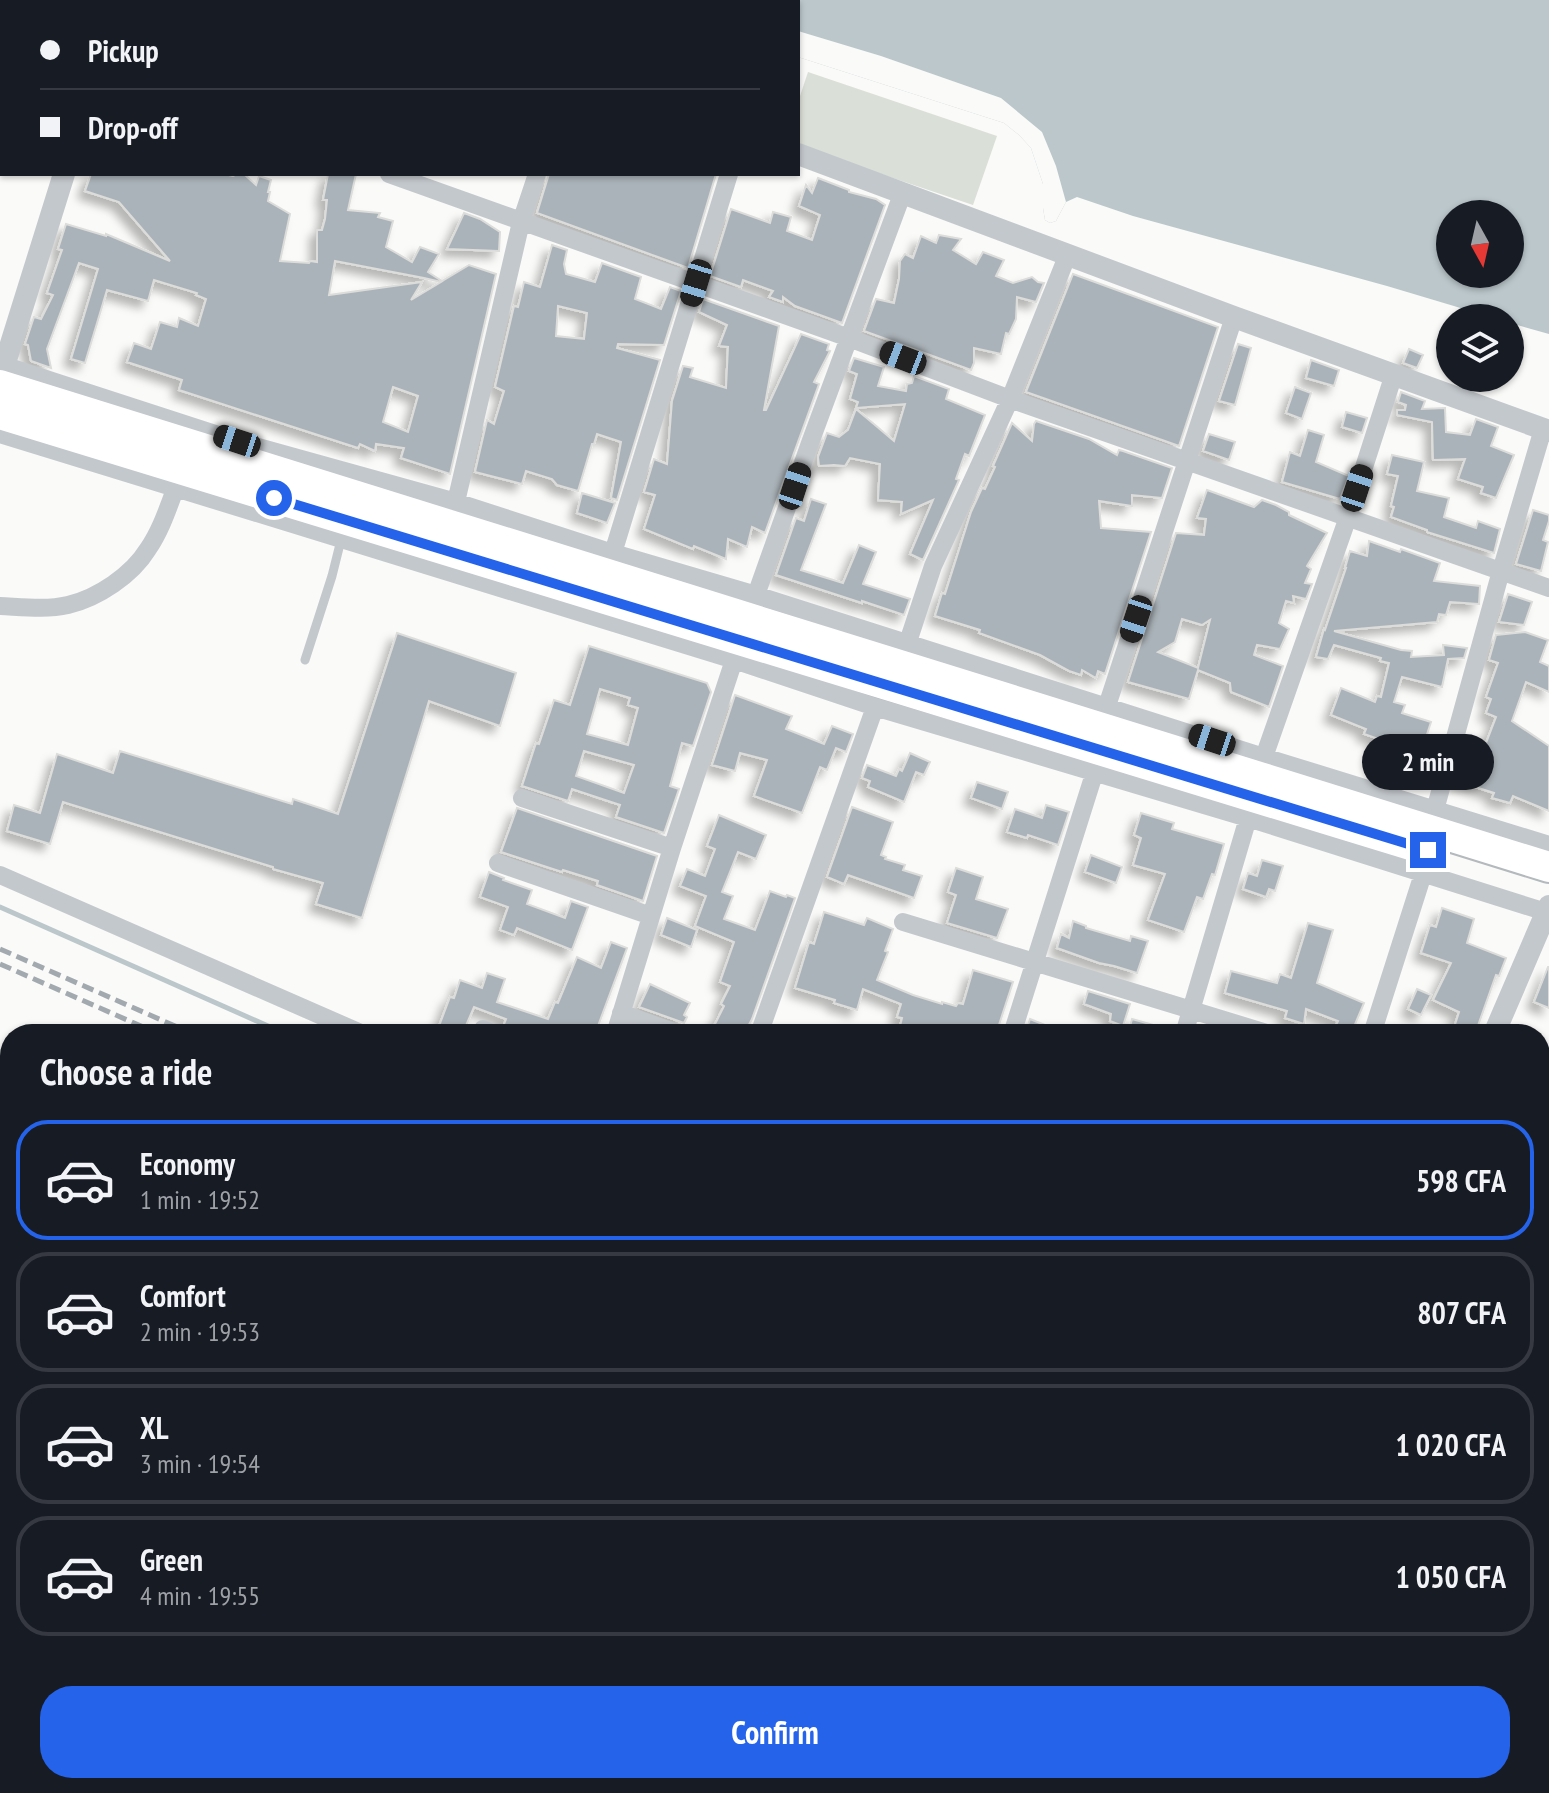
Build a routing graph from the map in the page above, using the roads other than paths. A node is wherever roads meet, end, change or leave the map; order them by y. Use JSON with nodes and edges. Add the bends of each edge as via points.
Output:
{"nodes":[{"id":1,"x":800,"y":155,"type":"edge"},
{"id":2,"x":63,"y":176,"type":"edge"},
{"id":3,"x":394,"y":176,"type":"edge"},
{"id":4,"x":536,"y":176,"type":"edge"},
{"id":5,"x":728,"y":176,"type":"edge"},
{"id":6,"x":903,"y":192,"type":"junction"},
{"id":7,"x":521,"y":222,"type":"junction"},
{"id":8,"x":1068,"y":254,"type":"junction"},
{"id":9,"x":696,"y":283,"type":"junction"},
{"id":10,"x":1234,"y":317,"type":"junction"},
{"id":11,"x":6,"y":336,"type":"edge"},
{"id":12,"x":849,"y":338,"type":"junction"},
{"id":13,"x":1,"y":373,"type":"edge"},
{"id":14,"x":1394,"y":374,"type":"junction"},
{"id":15,"x":1010,"y":399,"type":"junction"},
{"id":16,"x":0,"y":414,"type":"edge"},
{"id":17,"x":1546,"y":430,"type":"edge"},
{"id":18,"x":0,"y":434,"type":"edge"},
{"id":19,"x":1186,"y":461,"type":"junction"},
{"id":20,"x":183,"y":468,"type":"junction"},
{"id":21,"x":456,"y":502,"type":"junction"},
{"id":22,"x":1348,"y":517,"type":"junction"},
{"id":23,"x":341,"y":540,"type":"junction"},
{"id":24,"x":613,"y":553,"type":"junction"},
{"id":25,"x":1501,"y":571,"type":"junction"},
{"id":26,"x":1549,"y":588,"type":"edge"},
{"id":27,"x":756,"y":595,"type":"junction"},
{"id":28,"x":0,"y":606,"type":"edge"},
{"id":29,"x":904,"y":654,"type":"junction"},
{"id":30,"x":305,"y":660,"type":"dead end"},
{"id":31,"x":734,"y":660,"type":"junction"},
{"id":32,"x":1107,"y":706,"type":"junction"},
{"id":33,"x":875,"y":707,"type":"junction"},
{"id":34,"x":1264,"y":757,"type":"junction"},
{"id":35,"x":1095,"y":771,"type":"junction"},
{"id":36,"x":522,"y":798,"type":"dead end"},
{"id":37,"x":1435,"y":810,"type":"junction"},
{"id":38,"x":1248,"y":818,"type":"junction"},
{"id":39,"x":1549,"y":845,"type":"edge"},
{"id":40,"x":672,"y":848,"type":"junction"},
{"id":41,"x":498,"y":863,"type":"dead end"},
{"id":42,"x":1549,"y":867,"type":"edge"},
{"id":43,"x":1423,"y":874,"type":"junction"},
{"id":44,"x":0,"y":875,"type":"edge"},
{"id":45,"x":1548,"y":905,"type":"edge"},
{"id":46,"x":651,"y":916,"type":"junction"},
{"id":47,"x":903,"y":922,"type":"dead end"},
{"id":48,"x":1034,"y":962,"type":"junction"},
{"id":49,"x":1191,"y":1010,"type":"junction"},
{"id":50,"x":621,"y":1013,"type":"junction"},
{"id":51,"x":340,"y":1024,"type":"edge"},
{"id":52,"x":618,"y":1024,"type":"edge"},
{"id":53,"x":651,"y":1024,"type":"edge"},
{"id":54,"x":763,"y":1024,"type":"edge"},
{"id":55,"x":1015,"y":1024,"type":"edge"},
{"id":56,"x":1187,"y":1024,"type":"edge"},
{"id":57,"x":1237,"y":1024,"type":"edge"},
{"id":58,"x":1375,"y":1024,"type":"edge"},
{"id":59,"x":1498,"y":1024,"type":"edge"}],
"edges":[{"from":1,"to":6,"type":"street"},
{"from":2,"to":11,"type":"street"},
{"from":3,"to":7,"type":"street"},
{"from":4,"to":7,"type":"street"},
{"from":5,"to":9,"type":"street"},
{"from":6,"to":8,"type":"street"},
{"from":6,"to":12,"type":"street"},
{"from":7,"to":9,"type":"street"},
{"from":7,"to":21,"type":"street"},
{"from":8,"to":10,"type":"street"},
{"from":8,"to":15,"type":"street"},
{"from":9,"to":12,"type":"street"},
{"from":9,"to":24,"type":"street"},
{"from":10,"to":14,"type":"street"},
{"from":10,"to":19,"type":"street"},
{"from":11,"to":13,"type":"street"},
{"from":12,"to":15,"type":"street"},
{"from":12,"to":27,"type":"street"},
{"from":13,"to":20,"type":"highway"},
{"from":13,"to":21,"type":"street"},
{"from":14,"to":17,"type":"street"},
{"from":14,"to":22,"type":"street"},
{"from":15,"to":19,"type":"street"},
{"from":15,"to":29,"type":"street","via":[[933,566]]},
{"from":16,"to":20,"type":"highway"},
{"from":17,"to":25,"type":"street"},
{"from":18,"to":20,"type":"street"},
{"from":19,"to":22,"type":"street"},
{"from":19,"to":32,"type":"street"},
{"from":20,"to":23,"type":"street"},
{"from":20,"to":28,"type":"street","via":[[149,549],[118,580],[69,605]]},
{"from":20,"to":29,"type":"highway"},
{"from":20,"to":45,"type":"highway"},
{"from":21,"to":24,"type":"street"},
{"from":22,"to":25,"type":"street"},
{"from":22,"to":34,"type":"street"},
{"from":23,"to":30,"type":"lane"},
{"from":23,"to":31,"type":"street"},
{"from":24,"to":27,"type":"street"},
{"from":25,"to":26,"type":"street"},
{"from":25,"to":37,"type":"street"},
{"from":27,"to":29,"type":"street"},
{"from":29,"to":32,"type":"street"},
{"from":29,"to":42,"type":"highway"},
{"from":31,"to":33,"type":"street"},
{"from":31,"to":40,"type":"street"},
{"from":32,"to":34,"type":"street"},
{"from":33,"to":35,"type":"street"},
{"from":33,"to":54,"type":"street"},
{"from":34,"to":37,"type":"street"},
{"from":35,"to":38,"type":"street"},
{"from":35,"to":48,"type":"street"},
{"from":36,"to":40,"type":"street"},
{"from":37,"to":39,"type":"street"},
{"from":38,"to":43,"type":"street"},
{"from":38,"to":49,"type":"street"},
{"from":40,"to":46,"type":"street"},
{"from":41,"to":46,"type":"street"},
{"from":43,"to":45,"type":"street"},
{"from":43,"to":58,"type":"street"},
{"from":44,"to":51,"type":"street"},
{"from":45,"to":59,"type":"street"},
{"from":46,"to":50,"type":"street"},
{"from":47,"to":48,"type":"street"},
{"from":48,"to":49,"type":"street"},
{"from":48,"to":55,"type":"street"},
{"from":49,"to":56,"type":"street"},
{"from":49,"to":57,"type":"street"},
{"from":50,"to":52,"type":"street"},
{"from":50,"to":53,"type":"street"}]}
